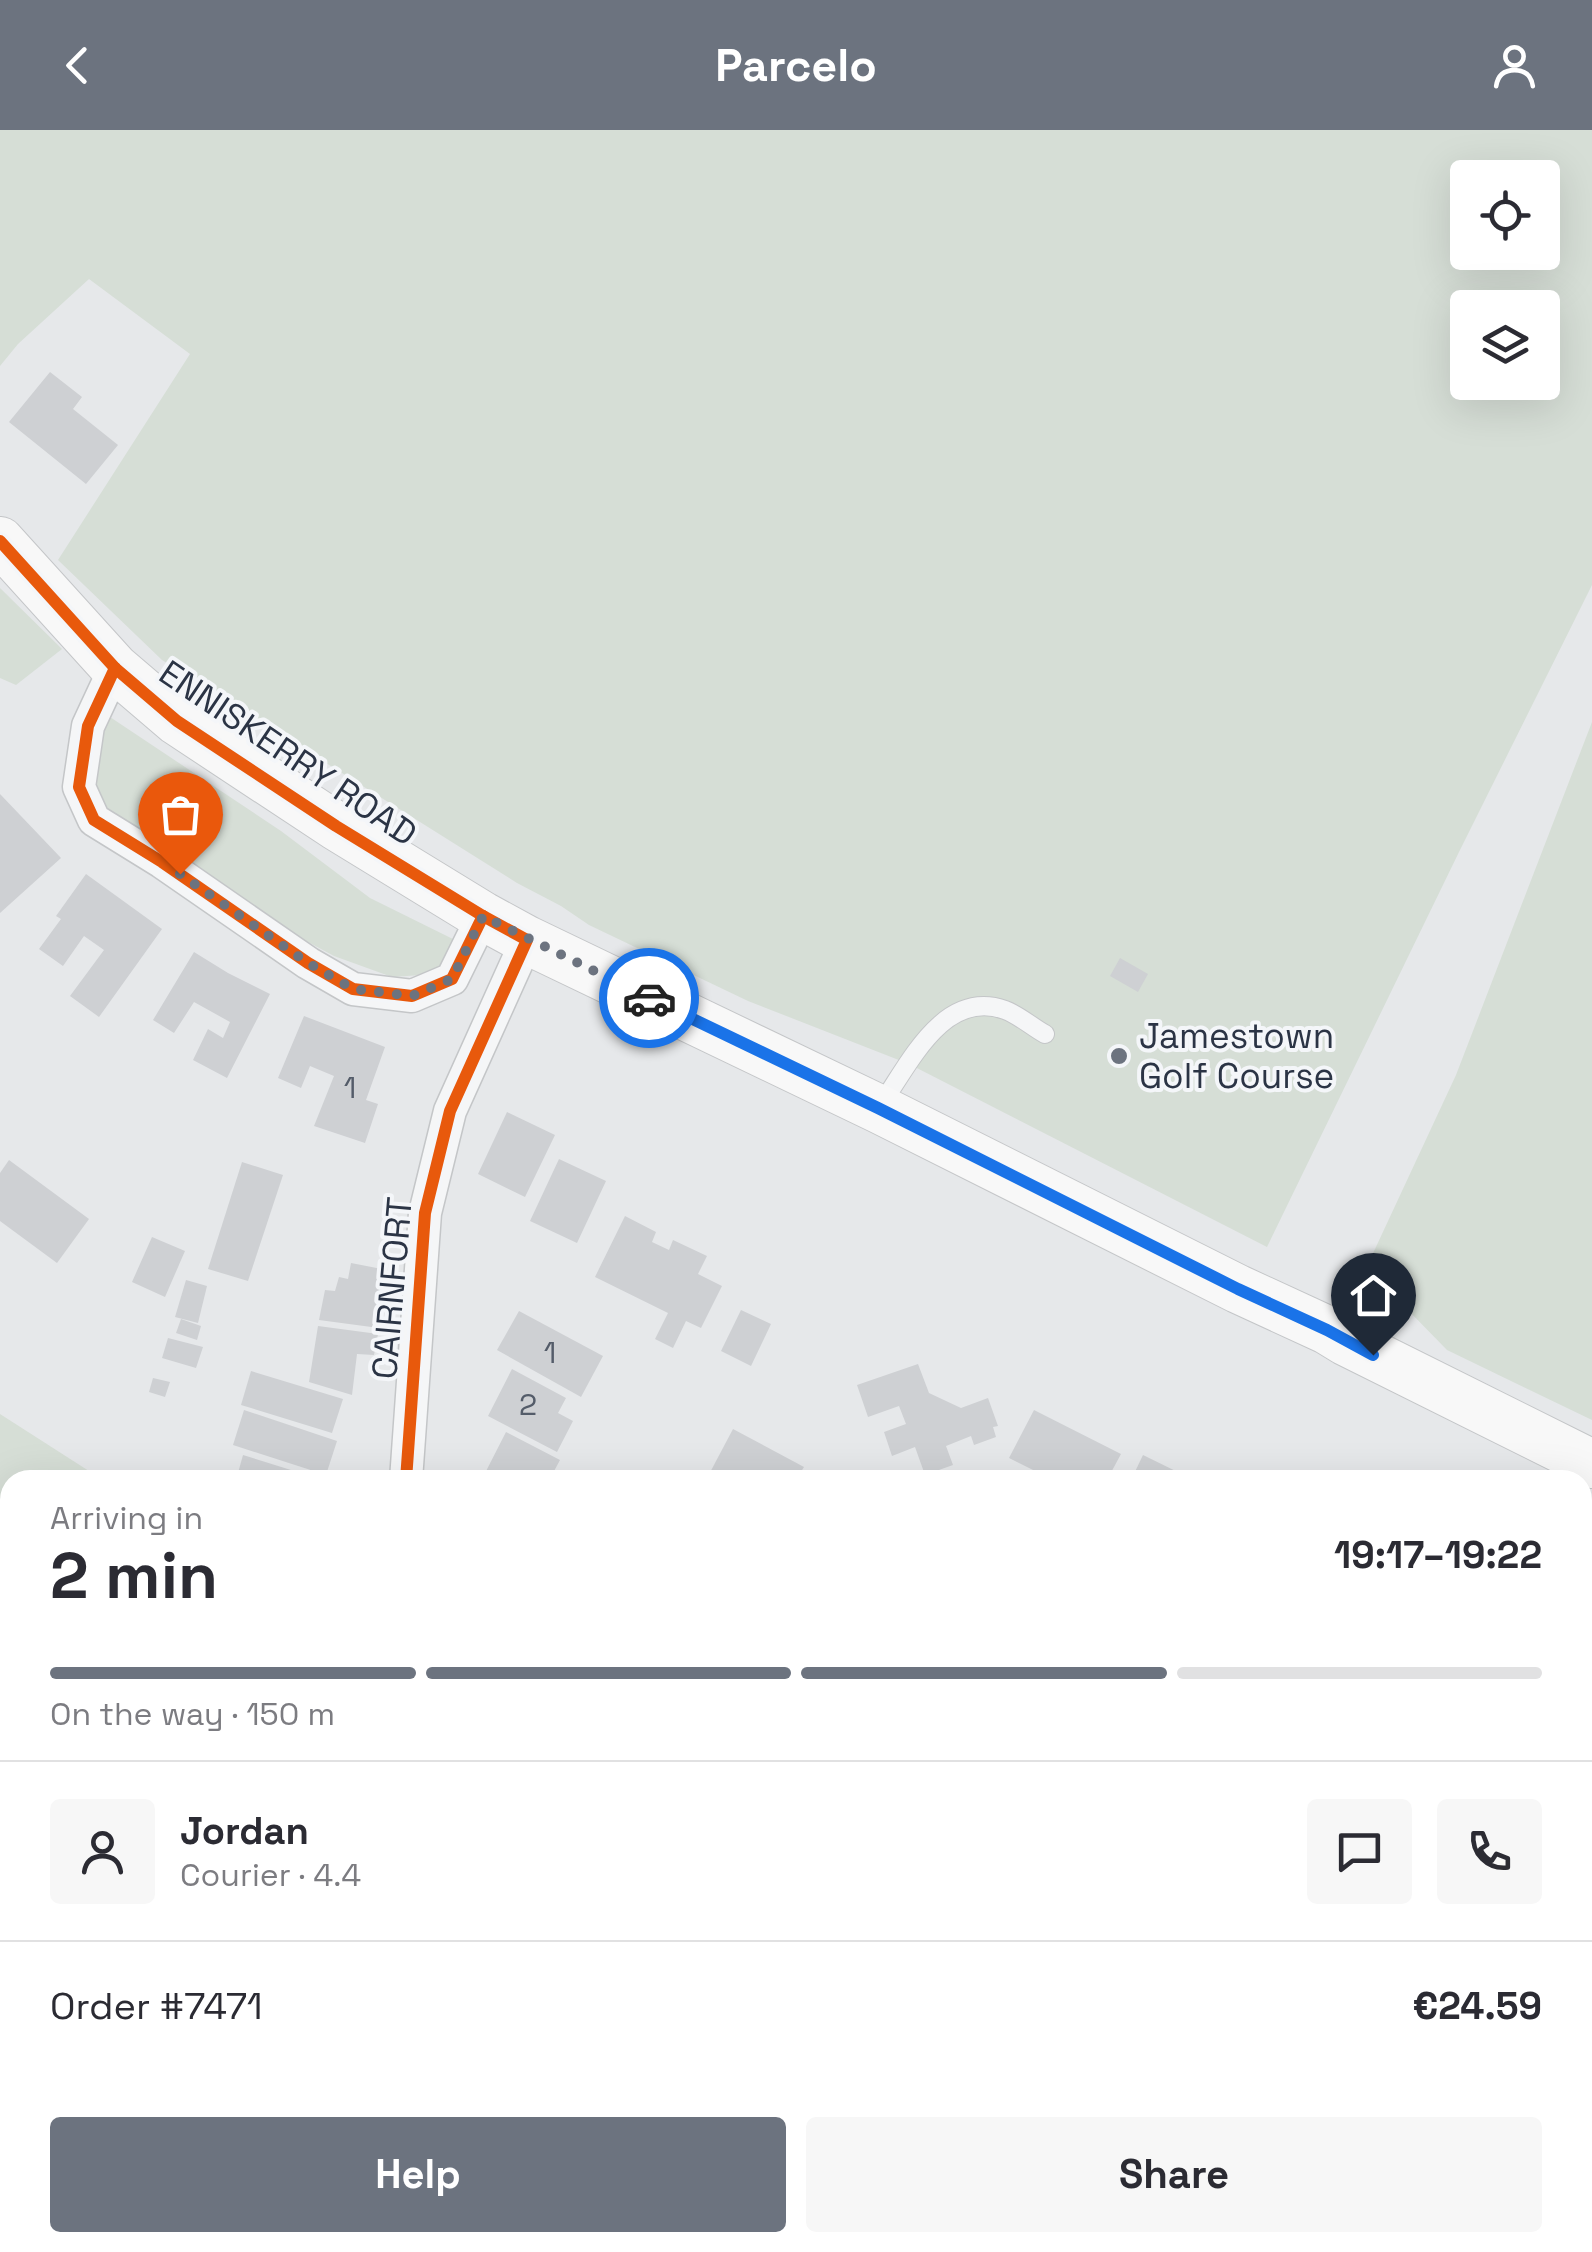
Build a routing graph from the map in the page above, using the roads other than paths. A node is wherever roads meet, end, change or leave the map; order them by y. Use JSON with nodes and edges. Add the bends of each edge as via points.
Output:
{"nodes":[{"id":1,"x":0,"y":541,"type":"edge"},
{"id":2,"x":115,"y":668,"type":"junction"},
{"id":3,"x":483,"y":916,"type":"junction"},
{"id":4,"x":527,"y":940,"type":"junction"},
{"id":5,"x":1045,"y":1034,"type":"dead end"},
{"id":6,"x":878,"y":1108,"type":"junction"},
{"id":7,"x":1592,"y":1464,"type":"edge"},
{"id":8,"x":407,"y":1470,"type":"edge"}],
"edges":[{"from":1,"to":2,"type":"main road","name":"ENNISKERRY ROAD"},
{"from":2,"to":3,"type":"main road","name":"ENNISKERRY ROAD","via":[[177,721]]},
{"from":2,"to":3,"type":"street","via":[[88,726],[78,788],[94,820],[353,989],[412,996],[452,979]]},
{"from":3,"to":4,"type":"main road","name":"ENNISKERRY ROAD"},
{"from":4,"to":6,"type":"main road","name":"ENNISKERRY ROAD"},
{"from":4,"to":8,"type":"street","name":"CAIRNFORT","via":[[450,1111],[425,1213]]},
{"from":5,"to":6,"type":"lane","via":[[1005,1010],[953,1012]]},
{"from":6,"to":7,"type":"main road","name":"ENNISKERRY ROAD"}]}
